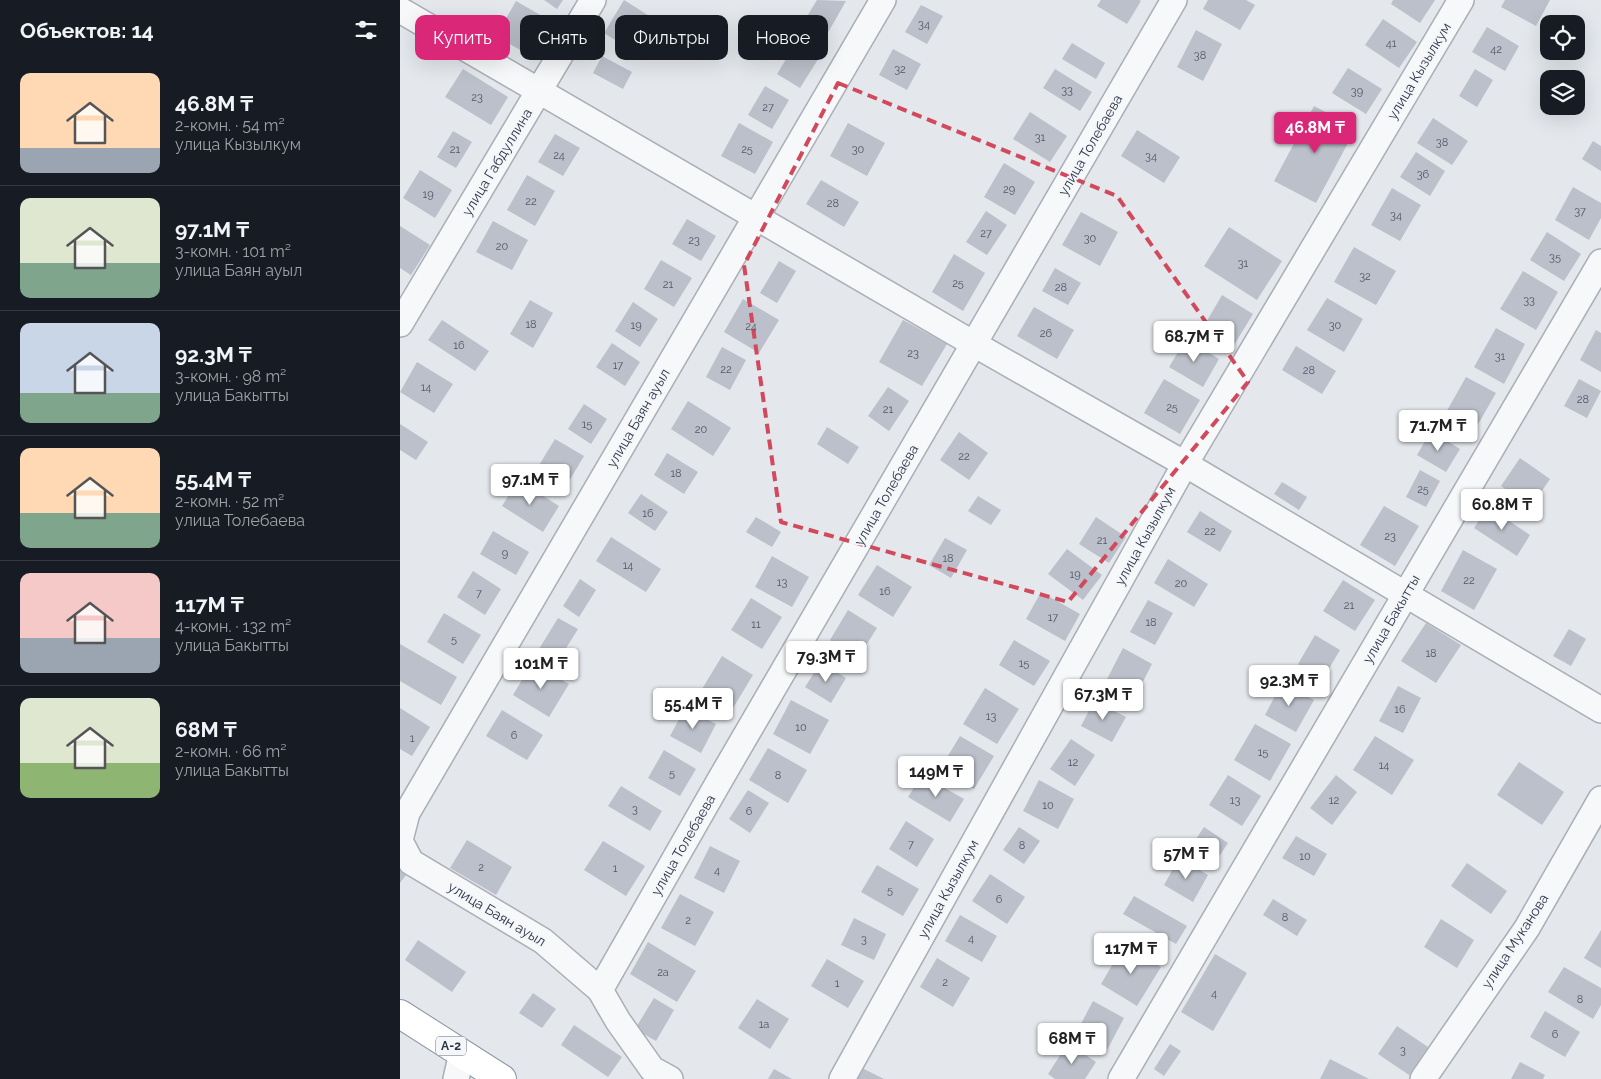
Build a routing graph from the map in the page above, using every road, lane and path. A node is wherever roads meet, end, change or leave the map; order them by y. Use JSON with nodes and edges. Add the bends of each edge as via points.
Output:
{"nodes":[{"id":1,"x":593,"y":0,"type":"edge"},
{"id":2,"x":883,"y":0,"type":"edge"},
{"id":3,"x":1174,"y":0,"type":"edge"},
{"id":4,"x":1461,"y":0,"type":"edge"},
{"id":5,"x":400,"y":10,"type":"edge"},
{"id":6,"x":540,"y":92,"type":"junction"},
{"id":7,"x":756,"y":217,"type":"junction"},
{"id":8,"x":1601,"y":262,"type":"edge"},
{"id":9,"x":400,"y":324,"type":"edge"},
{"id":10,"x":974,"y":344,"type":"junction"},
{"id":11,"x":1185,"y":464,"type":"junction"},
{"id":12,"x":1405,"y":595,"type":"junction"},
{"id":13,"x":1601,"y":710,"type":"edge"},
{"id":14,"x":1601,"y":799,"type":"edge"},
{"id":15,"x":400,"y":841,"type":"edge"},
{"id":16,"x":600,"y":990,"type":"junction"},
{"id":17,"x":400,"y":1014,"type":"edge"},
{"id":18,"x":459,"y":1066,"type":"edge"},
{"id":19,"x":658,"y":1076,"type":"edge"},
{"id":20,"x":502,"y":1079,"type":"edge"},
{"id":21,"x":842,"y":1079,"type":"edge"},
{"id":22,"x":1121,"y":1079,"type":"edge"},
{"id":23,"x":1423,"y":1079,"type":"edge"}],
"edges":[{"from":1,"to":6,"type":"street","name":"улица Габдуллина"},
{"from":2,"to":7,"type":"street","name":"улица Баян ауыл"},
{"from":3,"to":10,"type":"street","name":"улица Толебаева"},
{"from":4,"to":11,"type":"street","name":"улица Кызылкум"},
{"from":5,"to":6,"type":"street"},
{"from":6,"to":7,"type":"street"},
{"from":6,"to":9,"type":"street","name":"улица Габдуллина"},
{"from":7,"to":10,"type":"street"},
{"from":7,"to":15,"type":"street","name":"улица Баян ауыл","via":[[407,813]]},
{"from":8,"to":12,"type":"street","name":"улица Бакытты"},
{"from":10,"to":11,"type":"street"},
{"from":10,"to":16,"type":"street","name":"улица Толебаева"},
{"from":11,"to":12,"type":"street"},
{"from":11,"to":21,"type":"street","name":"улица Кызылкум"},
{"from":12,"to":13,"type":"street"},
{"from":12,"to":22,"type":"street","name":"улица Бакытты"},
{"from":14,"to":23,"type":"street","name":"улица Муканова","via":[[1527,928]]},
{"from":15,"to":16,"type":"street","name":"улица Баян ауыл","via":[[411,862],[543,941]]},
{"from":16,"to":19,"type":"street","name":"улица Баян ауыл"},
{"from":17,"to":18,"type":"highway","number":"A-2"},
{"from":18,"to":20,"type":"highway","number":"A-2"}]}
